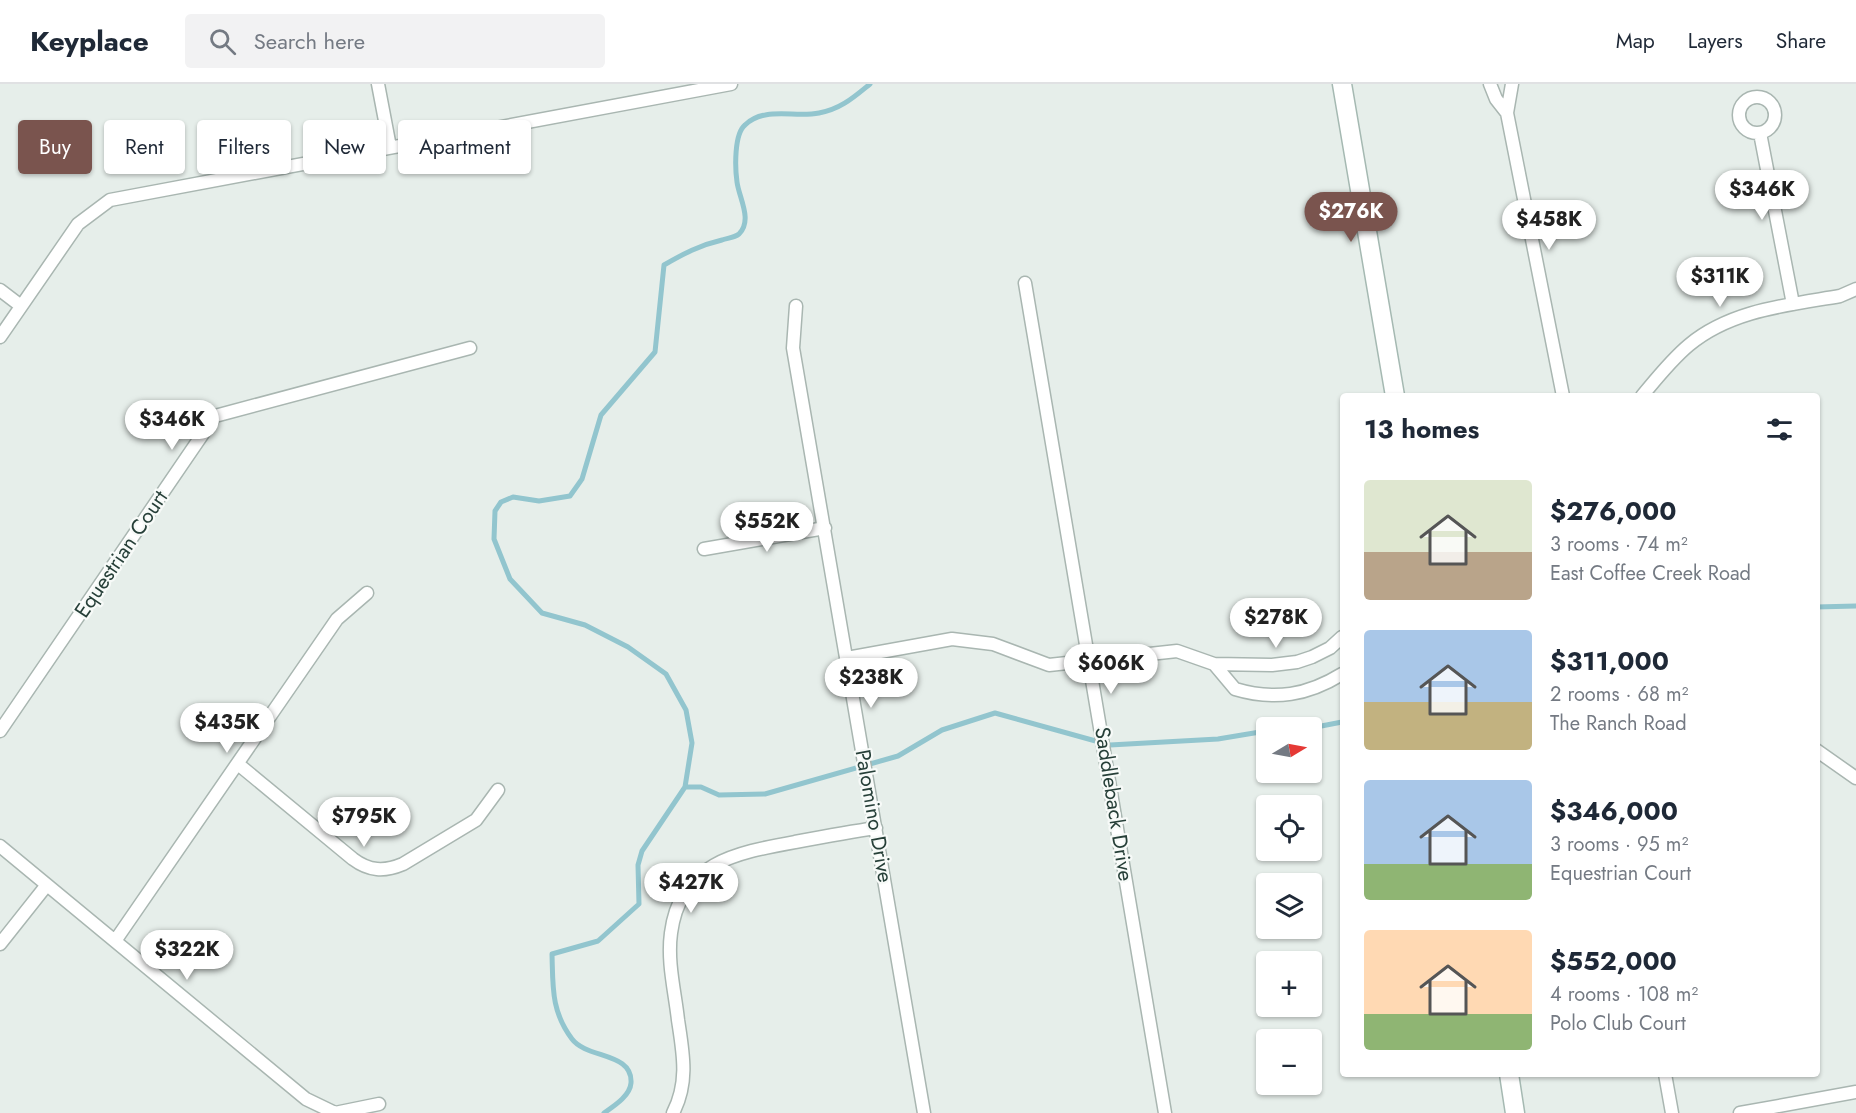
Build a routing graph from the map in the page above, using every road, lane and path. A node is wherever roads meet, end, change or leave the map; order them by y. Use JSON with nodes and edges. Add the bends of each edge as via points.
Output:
{"nodes":[{"id":1,"x":378,"y":84,"type":"edge"},
{"id":2,"x":731,"y":84,"type":"edge"},
{"id":3,"x":1342,"y":84,"type":"edge"},
{"id":4,"x":1490,"y":84,"type":"edge"},
{"id":5,"x":1512,"y":84,"type":"edge"},
{"id":6,"x":1507,"y":113,"type":"junction"},
{"id":7,"x":1760,"y":133,"type":"dead end"},
{"id":8,"x":390,"y":147,"type":"junction"},
{"id":9,"x":1025,"y":283,"type":"dead end"},
{"id":10,"x":1856,"y":289,"type":"edge"},
{"id":11,"x":0,"y":290,"type":"edge"},
{"id":12,"x":1840,"y":296,"type":"junction"},
{"id":13,"x":1856,"y":300,"type":"edge"},
{"id":14,"x":1793,"y":304,"type":"junction"},
{"id":15,"x":21,"y":306,"type":"junction"},
{"id":16,"x":796,"y":306,"type":"dead end"},
{"id":17,"x":0,"y":337,"type":"edge"},
{"id":18,"x":470,"y":348,"type":"dead end"},
{"id":19,"x":1394,"y":393,"type":"edge"},
{"id":20,"x":1562,"y":393,"type":"edge"},
{"id":21,"x":1644,"y":393,"type":"edge"},
{"id":22,"x":825,"y":528,"type":"junction"},
{"id":23,"x":704,"y":549,"type":"dead end"},
{"id":24,"x":367,"y":593,"type":"dead end"},
{"id":25,"x":1340,"y":639,"type":"edge"},
{"id":26,"x":847,"y":658,"type":"junction"},
{"id":27,"x":1089,"y":660,"type":"junction"},
{"id":28,"x":1214,"y":664,"type":"junction"},
{"id":29,"x":1340,"y":675,"type":"edge"},
{"id":30,"x":0,"y":731,"type":"edge"},
{"id":31,"x":1820,"y":753,"type":"edge"},
{"id":32,"x":238,"y":764,"type":"junction"},
{"id":33,"x":1856,"y":778,"type":"edge"},
{"id":34,"x":498,"y":790,"type":"dead end"},
{"id":35,"x":876,"y":828,"type":"junction"},
{"id":36,"x":0,"y":846,"type":"edge"},
{"id":37,"x":46,"y":886,"type":"junction"},
{"id":38,"x":115,"y":941,"type":"junction"},
{"id":39,"x":0,"y":944,"type":"edge"},
{"id":40,"x":1509,"y":1077,"type":"edge"},
{"id":41,"x":1666,"y":1077,"type":"edge"},
{"id":42,"x":1856,"y":1092,"type":"edge"},
{"id":43,"x":379,"y":1104,"type":"dead end"},
{"id":44,"x":673,"y":1113,"type":"edge"},
{"id":45,"x":924,"y":1113,"type":"edge"},
{"id":46,"x":1165,"y":1113,"type":"edge"},
{"id":47,"x":1515,"y":1113,"type":"edge"},
{"id":48,"x":1672,"y":1113,"type":"edge"},
{"id":49,"x":1740,"y":1113,"type":"edge"}],
"edges":[{"from":1,"to":8,"type":"street"},
{"from":2,"to":8,"type":"street"},
{"from":3,"to":19,"type":"street"},
{"from":4,"to":6,"type":"street"},
{"from":5,"to":6,"type":"street"},
{"from":6,"to":20,"type":"street"},
{"from":7,"to":14,"type":"street"},
{"from":8,"to":15,"type":"street","via":[[110,200],[78,224]]},
{"from":9,"to":27,"type":"street","name":"Saddleback Drive"},
{"from":10,"to":12,"type":"street"},
{"from":11,"to":15,"type":"street"},
{"from":12,"to":13,"type":"street"},
{"from":12,"to":14,"type":"street"},
{"from":14,"to":21,"type":"street","via":[[1730,319],[1709,331],[1667,366]]},
{"from":15,"to":17,"type":"street"},
{"from":16,"to":22,"type":"street","name":"Palomino Drive","via":[[793,348]]},
{"from":18,"to":30,"type":"street","name":"Equestrian Court","via":[[215,416]]},
{"from":22,"to":23,"type":"street"},
{"from":22,"to":26,"type":"street","name":"Palomino Drive"},
{"from":24,"to":32,"type":"street","via":[[337,619]]},
{"from":25,"to":28,"type":"street","via":[[1330,648],[1298,662]]},
{"from":26,"to":27,"type":"street","via":[[952,639],[993,644],[1049,665]]},
{"from":26,"to":35,"type":"street","name":"Palomino Drive"},
{"from":27,"to":28,"type":"street","via":[[1177,651]]},
{"from":27,"to":46,"type":"street","name":"Saddleback Drive"},
{"from":28,"to":29,"type":"street","via":[[1235,689],[1271,696],[1321,687]]},
{"from":31,"to":33,"type":"street"},
{"from":32,"to":34,"type":"street","via":[[352,859],[374,870],[403,864],[476,820]]},
{"from":32,"to":38,"type":"street"},
{"from":35,"to":44,"type":"street","via":[[737,854],[708,868],[687,887],[671,934],[670,957],[685,1070],[681,1098]]},
{"from":35,"to":45,"type":"street","name":"Palomino Drive"},
{"from":36,"to":37,"type":"street"},
{"from":37,"to":38,"type":"street"},
{"from":37,"to":39,"type":"street"},
{"from":38,"to":43,"type":"street","via":[[306,1099],[335,1113]]},
{"from":40,"to":47,"type":"street"},
{"from":41,"to":48,"type":"street"},
{"from":42,"to":49,"type":"street"}]}
